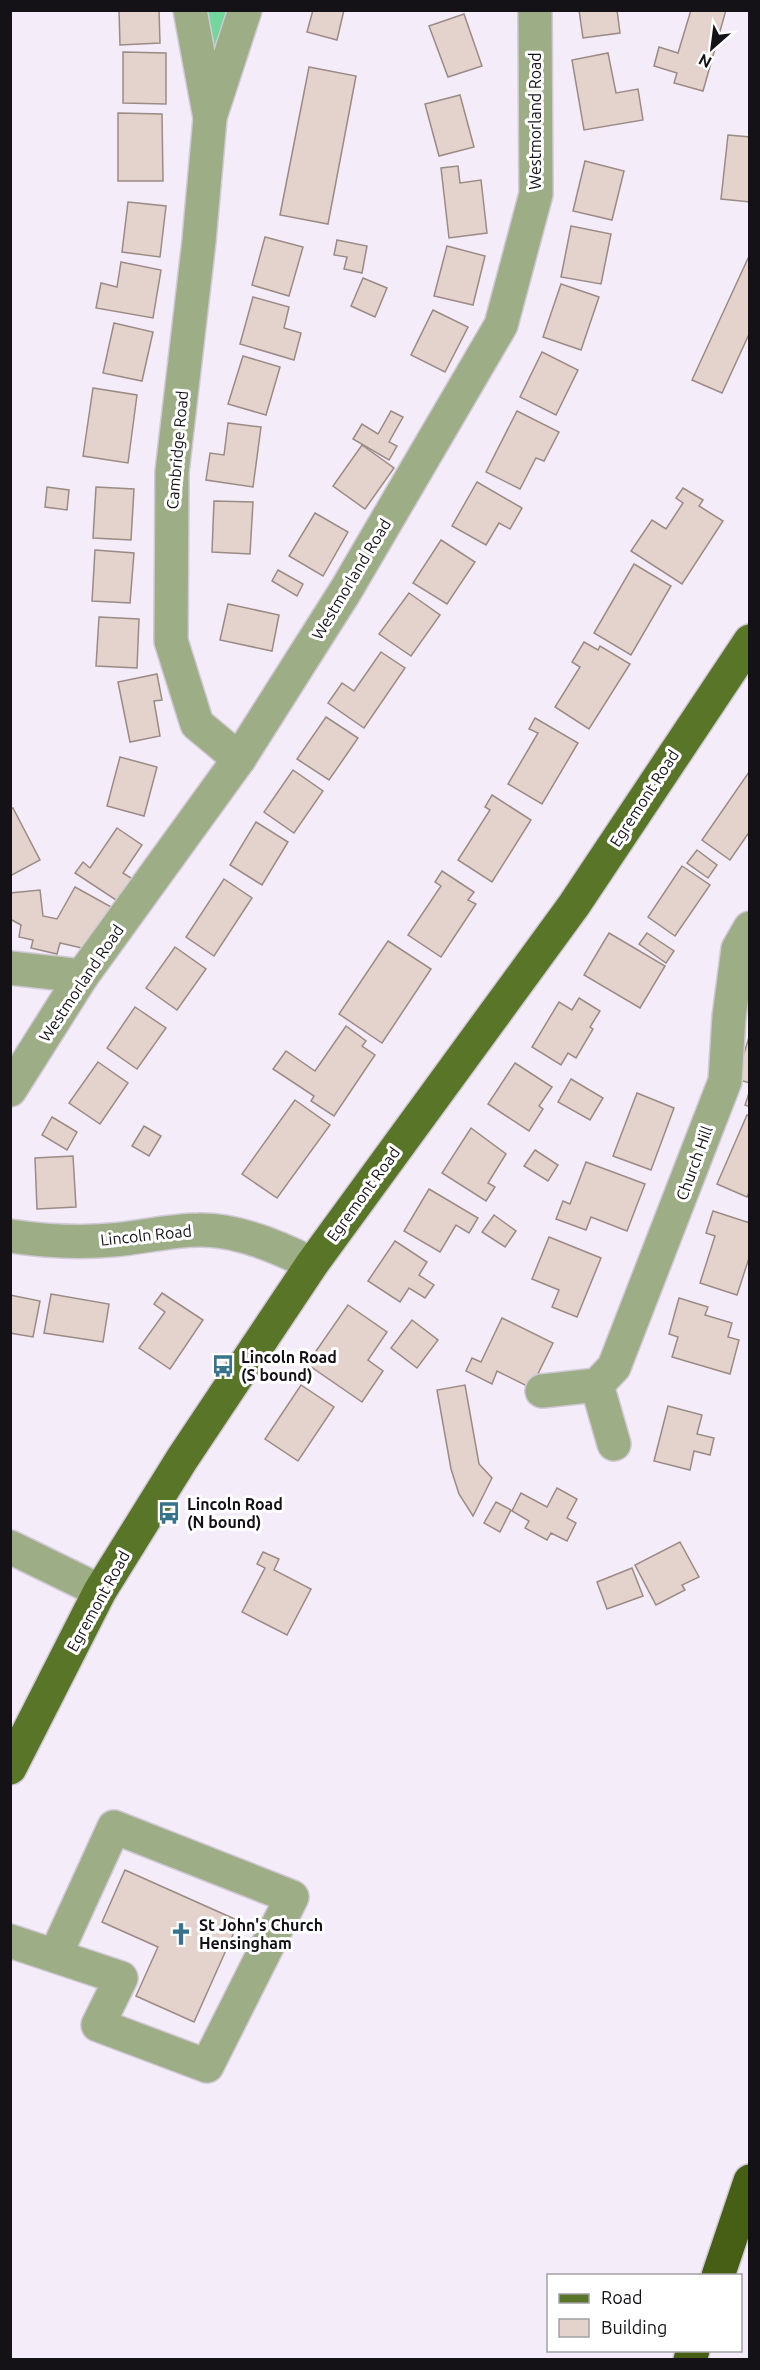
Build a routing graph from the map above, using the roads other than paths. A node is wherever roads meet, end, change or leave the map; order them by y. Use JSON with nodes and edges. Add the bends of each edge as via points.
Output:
{"nodes":[{"id":1,"x":190,"y":10,"type":"edge"},
{"id":2,"x":245,"y":10,"type":"edge"},
{"id":3,"x":535,"y":10,"type":"edge"},
{"id":4,"x":210,"y":118,"type":"junction"},
{"id":5,"x":750,"y":641,"type":"edge"},
{"id":6,"x":239,"y":759,"type":"junction"},
{"id":7,"x":750,"y":928,"type":"edge"},
{"id":8,"x":10,"y":968,"type":"edge"},
{"id":9,"x":82,"y":976,"type":"junction"},
{"id":10,"x":10,"y":1090,"type":"edge"},
{"id":11,"x":10,"y":1236,"type":"edge"},
{"id":12,"x":312,"y":1264,"type":"junction"},
{"id":13,"x":597,"y":1385,"type":"junction"},
{"id":14,"x":542,"y":1391,"type":"dead end"},
{"id":15,"x":614,"y":1444,"type":"dead end"},
{"id":16,"x":10,"y":1547,"type":"edge"},
{"id":17,"x":100,"y":1591,"type":"junction"},
{"id":18,"x":10,"y":1768,"type":"edge"},
{"id":19,"x":10,"y":1941,"type":"edge"},
{"id":20,"x":55,"y":1956,"type":"junction"},
{"id":21,"x":750,"y":2181,"type":"edge"},
{"id":22,"x":719,"y":2274,"type":"edge"}],
"edges":[{"from":1,"to":4,"type":"street","name":"Cambridge Road"},
{"from":2,"to":4,"type":"street","name":"Cambridge Road"},
{"from":3,"to":6,"type":"street","name":"Westmorland Road","via":[[536,194],[501,325],[346,590]]},
{"from":4,"to":6,"type":"street","name":"Cambridge Road","via":[[172,472],[171,641],[197,724]]},
{"from":5,"to":12,"type":"main road","name":"Egremont Road","via":[[574,905]]},
{"from":6,"to":9,"type":"street","name":"Westmorland Road"},
{"from":7,"to":13,"type":"street","name":"Church Hill","via":[[738,949],[725,1081],[614,1367]]},
{"from":8,"to":9,"type":"street"},
{"from":9,"to":10,"type":"street","name":"Westmorland Road"},
{"from":11,"to":12,"type":"street","name":"Lincoln Road","via":[[69,1242],[200,1229],[245,1236]]},
{"from":12,"to":17,"type":"main road","name":"Egremont Road"},
{"from":13,"to":14,"type":"street"},
{"from":13,"to":15,"type":"street"},
{"from":16,"to":17,"type":"street"},
{"from":17,"to":18,"type":"main road","name":"Egremont Road"},
{"from":19,"to":20,"type":"street"},
{"from":20,"to":20,"type":"street","via":[[114,1827],[292,1897],[207,2066],[98,2025],[121,1978]]},
{"from":21,"to":22,"type":"highway"}]}
